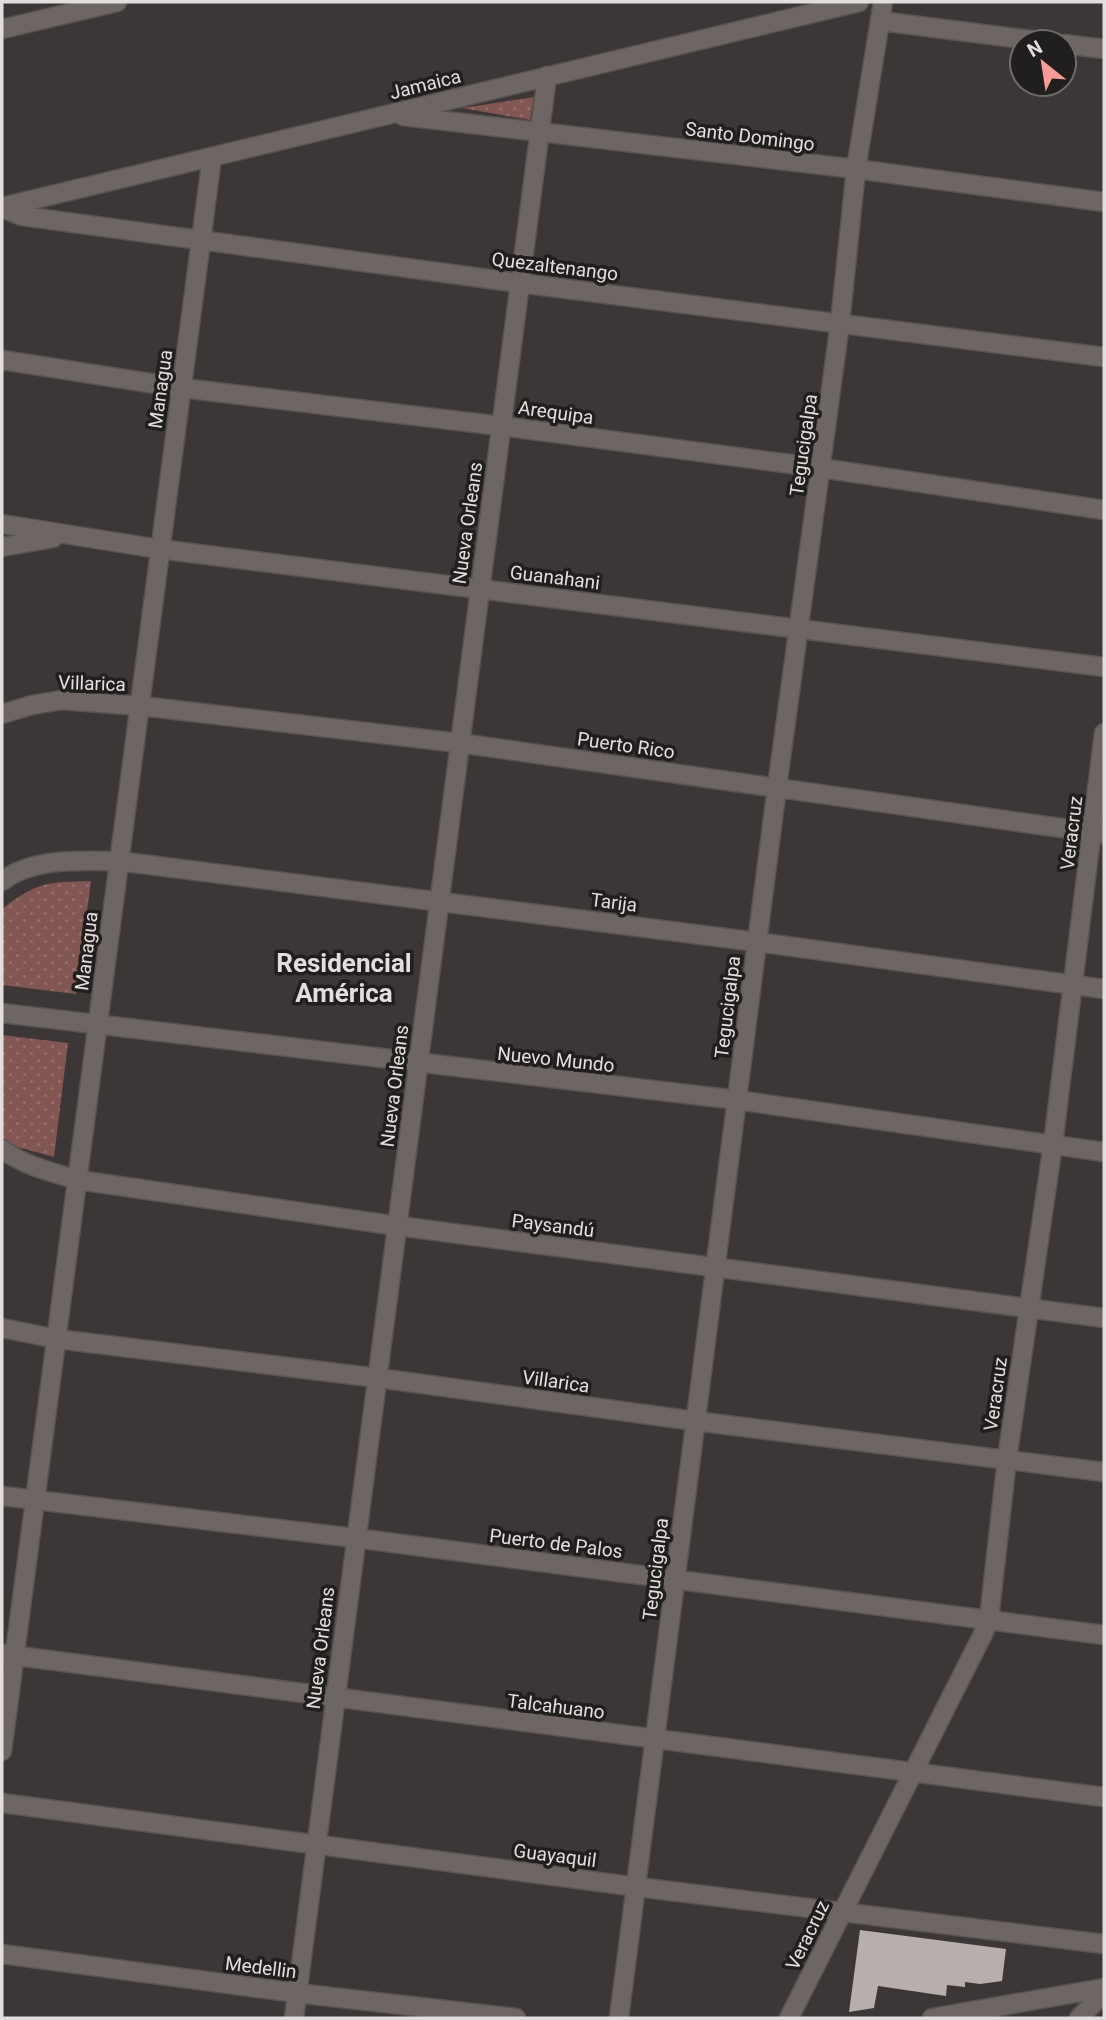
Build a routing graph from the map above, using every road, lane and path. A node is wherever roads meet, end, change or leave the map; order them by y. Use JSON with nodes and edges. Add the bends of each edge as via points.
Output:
{"nodes":[{"id":1,"x":117,"y":2,"type":"edge"},
{"id":2,"x":859,"y":2,"type":"edge"},
{"id":3,"x":883,"y":2,"type":"edge"},
{"id":4,"x":97,"y":4,"type":"edge"},
{"id":5,"x":880,"y":22,"type":"junction"},
{"id":6,"x":2,"y":29,"type":"edge"},
{"id":7,"x":1008,"y":37,"type":"edge"},
{"id":8,"x":1078,"y":46,"type":"edge"},
{"id":9,"x":1104,"y":49,"type":"edge"},
{"id":10,"x":547,"y":76,"type":"junction"},
{"id":11,"x":390,"y":114,"type":"junction"},
{"id":12,"x":539,"y":132,"type":"junction"},
{"id":13,"x":212,"y":157,"type":"junction"},
{"id":14,"x":856,"y":169,"type":"junction"},
{"id":15,"x":1104,"y":202,"type":"edge"},
{"id":16,"x":2,"y":208,"type":"edge"},
{"id":17,"x":201,"y":240,"type":"junction"},
{"id":18,"x":519,"y":283,"type":"junction"},
{"id":19,"x":840,"y":323,"type":"junction"},
{"id":20,"x":1104,"y":357,"type":"edge"},
{"id":21,"x":2,"y":360,"type":"edge"},
{"id":22,"x":182,"y":388,"type":"junction"},
{"id":23,"x":501,"y":426,"type":"junction"},
{"id":24,"x":821,"y":468,"type":"junction"},
{"id":25,"x":1104,"y":510,"type":"edge"},
{"id":26,"x":2,"y":524,"type":"edge"},
{"id":27,"x":74,"y":535,"type":"junction"},
{"id":28,"x":2,"y":547,"type":"edge"},
{"id":29,"x":159,"y":549,"type":"junction"},
{"id":30,"x":480,"y":589,"type":"junction"},
{"id":31,"x":799,"y":629,"type":"junction"},
{"id":32,"x":1104,"y":667,"type":"edge"},
{"id":33,"x":141,"y":706,"type":"junction"},
{"id":34,"x":2,"y":714,"type":"edge"},
{"id":35,"x":1104,"y":733,"type":"edge"},
{"id":36,"x":459,"y":744,"type":"junction"},
{"id":37,"x":777,"y":787,"type":"junction"},
{"id":38,"x":1098,"y":833,"type":"edge"},
{"id":39,"x":118,"y":861,"type":"junction"},
{"id":40,"x":2,"y":881,"type":"edge"},
{"id":41,"x":439,"y":901,"type":"junction"},
{"id":42,"x":757,"y":942,"type":"junction"},
{"id":43,"x":1073,"y":986,"type":"junction"},
{"id":44,"x":1104,"y":989,"type":"edge"},
{"id":45,"x":2,"y":1013,"type":"edge"},
{"id":46,"x":99,"y":1025,"type":"junction"},
{"id":47,"x":418,"y":1064,"type":"junction"},
{"id":48,"x":737,"y":1100,"type":"junction"},
{"id":49,"x":1053,"y":1144,"type":"junction"},
{"id":50,"x":2,"y":1149,"type":"edge"},
{"id":51,"x":1104,"y":1152,"type":"edge"},
{"id":52,"x":78,"y":1180,"type":"junction"},
{"id":53,"x":398,"y":1226,"type":"junction"},
{"id":54,"x":716,"y":1267,"type":"junction"},
{"id":55,"x":1029,"y":1308,"type":"junction"},
{"id":56,"x":1104,"y":1318,"type":"edge"},
{"id":57,"x":2,"y":1328,"type":"edge"},
{"id":58,"x":57,"y":1339,"type":"junction"},
{"id":59,"x":378,"y":1378,"type":"junction"},
{"id":60,"x":695,"y":1421,"type":"junction"},
{"id":61,"x":1007,"y":1460,"type":"junction"},
{"id":62,"x":1104,"y":1472,"type":"edge"},
{"id":63,"x":2,"y":1496,"type":"edge"},
{"id":64,"x":35,"y":1499,"type":"junction"},
{"id":65,"x":355,"y":1538,"type":"junction"},
{"id":66,"x":675,"y":1580,"type":"junction"},
{"id":67,"x":989,"y":1619,"type":"junction"},
{"id":68,"x":1104,"y":1635,"type":"edge"},
{"id":69,"x":8,"y":1655,"type":"edge"},
{"id":70,"x":334,"y":1698,"type":"junction"},
{"id":71,"x":654,"y":1740,"type":"junction"},
{"id":72,"x":2,"y":1751,"type":"edge"},
{"id":73,"x":915,"y":1772,"type":"junction"},
{"id":74,"x":1104,"y":1797,"type":"edge"},
{"id":75,"x":2,"y":1803,"type":"edge"},
{"id":76,"x":316,"y":1846,"type":"junction"},
{"id":77,"x":637,"y":1887,"type":"junction"},
{"id":78,"x":841,"y":1913,"type":"junction"},
{"id":79,"x":1104,"y":1944,"type":"edge"},
{"id":80,"x":2,"y":1954,"type":"edge"},
{"id":81,"x":1104,"y":1988,"type":"edge"},
{"id":82,"x":297,"y":1993,"type":"junction"},
{"id":83,"x":1104,"y":1993,"type":"edge"},
{"id":84,"x":294,"y":2018,"type":"edge"},
{"id":85,"x":516,"y":2018,"type":"edge"},
{"id":86,"x":619,"y":2018,"type":"edge"},
{"id":87,"x":789,"y":2018,"type":"edge"},
{"id":88,"x":932,"y":2018,"type":"edge"},
{"id":89,"x":1079,"y":2018,"type":"edge"}],
"edges":[{"from":1,"to":4,"type":"street"},
{"from":2,"to":10,"type":"street","name":"Jamaica"},
{"from":3,"to":5,"type":"street","name":"Tegucigalpa"},
{"from":4,"to":6,"type":"street"},
{"from":5,"to":7,"type":"street"},
{"from":5,"to":14,"type":"street","name":"Tegucigalpa"},
{"from":8,"to":9,"type":"street"},
{"from":10,"to":11,"type":"street","name":"Jamaica"},
{"from":10,"to":12,"type":"street","name":"Nueva Orleans"},
{"from":11,"to":12,"type":"street","name":"Santo Domingo"},
{"from":11,"to":13,"type":"street","name":"Jamaica"},
{"from":12,"to":14,"type":"street","name":"Santo Domingo"},
{"from":12,"to":18,"type":"street","name":"Nueva Orleans"},
{"from":13,"to":16,"type":"street","name":"Jamaica"},
{"from":13,"to":17,"type":"street","name":"Managua"},
{"from":14,"to":15,"type":"street","name":"Santo Domingo"},
{"from":14,"to":19,"type":"street","name":"Tegucigalpa"},
{"from":16,"to":17,"type":"street","name":"Quezaltenango","via":[[22,216]]},
{"from":17,"to":18,"type":"street","name":"Quezaltenango"},
{"from":17,"to":22,"type":"street","name":"Managua"},
{"from":18,"to":19,"type":"street","name":"Quezaltenango"},
{"from":18,"to":23,"type":"street","name":"Nueva Orleans"},
{"from":19,"to":20,"type":"street","name":"Quezaltenango"},
{"from":19,"to":24,"type":"street","name":"Tegucigalpa"},
{"from":21,"to":22,"type":"street","name":"Arequipa"},
{"from":22,"to":23,"type":"street","name":"Arequipa"},
{"from":22,"to":29,"type":"street","name":"Managua"},
{"from":23,"to":24,"type":"street","name":"Arequipa"},
{"from":23,"to":30,"type":"street","name":"Nueva Orleans"},
{"from":24,"to":25,"type":"street","name":"Arequipa"},
{"from":24,"to":31,"type":"street","name":"Tegucigalpa"},
{"from":26,"to":27,"type":"street","name":"Guanahani"},
{"from":27,"to":28,"type":"street"},
{"from":27,"to":29,"type":"street","name":"Guanahani"},
{"from":29,"to":30,"type":"street","name":"Guanahani"},
{"from":29,"to":33,"type":"street","name":"Managua"},
{"from":30,"to":31,"type":"street","name":"Guanahani"},
{"from":30,"to":36,"type":"street","name":"Nueva Orleans"},
{"from":31,"to":32,"type":"street","name":"Guanahani"},
{"from":31,"to":37,"type":"street","name":"Tegucigalpa"},
{"from":33,"to":34,"type":"street","name":"Villarica","via":[[62,700]]},
{"from":33,"to":36,"type":"street","name":"Puerto Rico"},
{"from":33,"to":39,"type":"street","name":"Managua"},
{"from":35,"to":38,"type":"street","name":"Veracruz"},
{"from":36,"to":37,"type":"street","name":"Puerto Rico"},
{"from":36,"to":41,"type":"street","name":"Nueva Orleans"},
{"from":37,"to":38,"type":"street","name":"Puerto Rico"},
{"from":37,"to":42,"type":"street","name":"Tegucigalpa"},
{"from":38,"to":43,"type":"street","name":"Veracruz"},
{"from":39,"to":40,"type":"street","via":[[69,860],[34,866]]},
{"from":39,"to":41,"type":"street","name":"Tarija"},
{"from":39,"to":46,"type":"street","name":"Managua"},
{"from":41,"to":42,"type":"street","name":"Tarija"},
{"from":41,"to":47,"type":"street","name":"Nueva Orleans"},
{"from":42,"to":43,"type":"street","name":"Tarija"},
{"from":42,"to":48,"type":"street","name":"Tegucigalpa"},
{"from":43,"to":44,"type":"street","name":"Tarija"},
{"from":43,"to":49,"type":"street","name":"Veracruz"},
{"from":45,"to":46,"type":"street","name":"Nuevo Mundo"},
{"from":46,"to":47,"type":"street","name":"Nuevo Mundo"},
{"from":46,"to":52,"type":"street","name":"Managua"},
{"from":47,"to":48,"type":"street","name":"Nuevo Mundo"},
{"from":47,"to":53,"type":"street","name":"Nueva Orleans"},
{"from":48,"to":49,"type":"street","name":"Nuevo Mundo"},
{"from":48,"to":54,"type":"street","name":"Tegucigalpa"},
{"from":49,"to":51,"type":"street","name":"Nuevo Mundo"},
{"from":49,"to":55,"type":"street","name":"Veracruz"},
{"from":50,"to":52,"type":"street","name":"Paysandú","via":[[12,1157]]},
{"from":52,"to":53,"type":"street","name":"Paysandú"},
{"from":52,"to":58,"type":"street","name":"Managua"},
{"from":53,"to":54,"type":"street","name":"Paysandú"},
{"from":53,"to":59,"type":"street","name":"Nueva Orleans"},
{"from":54,"to":55,"type":"street","name":"Paysandú"},
{"from":54,"to":60,"type":"street","name":"Tegucigalpa"},
{"from":55,"to":56,"type":"street","name":"Paysandú"},
{"from":55,"to":61,"type":"street","name":"Veracruz"},
{"from":57,"to":58,"type":"street","name":"Villarica"},
{"from":58,"to":59,"type":"street","name":"Villarica"},
{"from":58,"to":64,"type":"street","name":"Managua"},
{"from":59,"to":60,"type":"street","name":"Villarica"},
{"from":59,"to":65,"type":"street","name":"Nueva Orleans"},
{"from":60,"to":61,"type":"street","name":"Villarica"},
{"from":60,"to":66,"type":"street","name":"Tegucigalpa"},
{"from":61,"to":62,"type":"street","name":"Villarica"},
{"from":61,"to":67,"type":"street","name":"Veracruz"},
{"from":63,"to":64,"type":"street","name":"Puerto de Palos"},
{"from":64,"to":65,"type":"street","name":"Puerto de Palos"},
{"from":64,"to":69,"type":"street","name":"Managua"},
{"from":65,"to":66,"type":"street","name":"Puerto de Palos"},
{"from":65,"to":70,"type":"street","name":"Nueva Orleans"},
{"from":66,"to":67,"type":"street","name":"Puerto de Palos"},
{"from":66,"to":71,"type":"street","name":"Tegucigalpa"},
{"from":67,"to":68,"type":"street","name":"Puerto de Palos"},
{"from":67,"to":73,"type":"street","name":"Veracruz"},
{"from":69,"to":70,"type":"street","name":"Talcahuano"},
{"from":69,"to":72,"type":"street","name":"Managua"},
{"from":70,"to":71,"type":"street","name":"Talcahuano"},
{"from":70,"to":76,"type":"street","name":"Nueva Orleans"},
{"from":71,"to":73,"type":"street","name":"Talcahuano"},
{"from":71,"to":77,"type":"street","name":"Tegucigalpa"},
{"from":73,"to":74,"type":"street","name":"Talcahuano"},
{"from":73,"to":78,"type":"street","name":"Veracruz"},
{"from":75,"to":76,"type":"street","name":"Guayaquil"},
{"from":76,"to":77,"type":"street","name":"Guayaquil"},
{"from":76,"to":82,"type":"street","name":"Nueva Orleans"},
{"from":77,"to":78,"type":"street","name":"Guayaquil"},
{"from":77,"to":86,"type":"street","name":"Tegucigalpa"},
{"from":78,"to":79,"type":"street","name":"Guayaquil"},
{"from":78,"to":87,"type":"street","name":"Veracruz"},
{"from":80,"to":82,"type":"street","name":"Medellin"},
{"from":81,"to":88,"type":"street"},
{"from":82,"to":84,"type":"street","name":"Nueva Orleans"},
{"from":82,"to":85,"type":"street","name":"Medellin"},
{"from":83,"to":89,"type":"street"}]}
